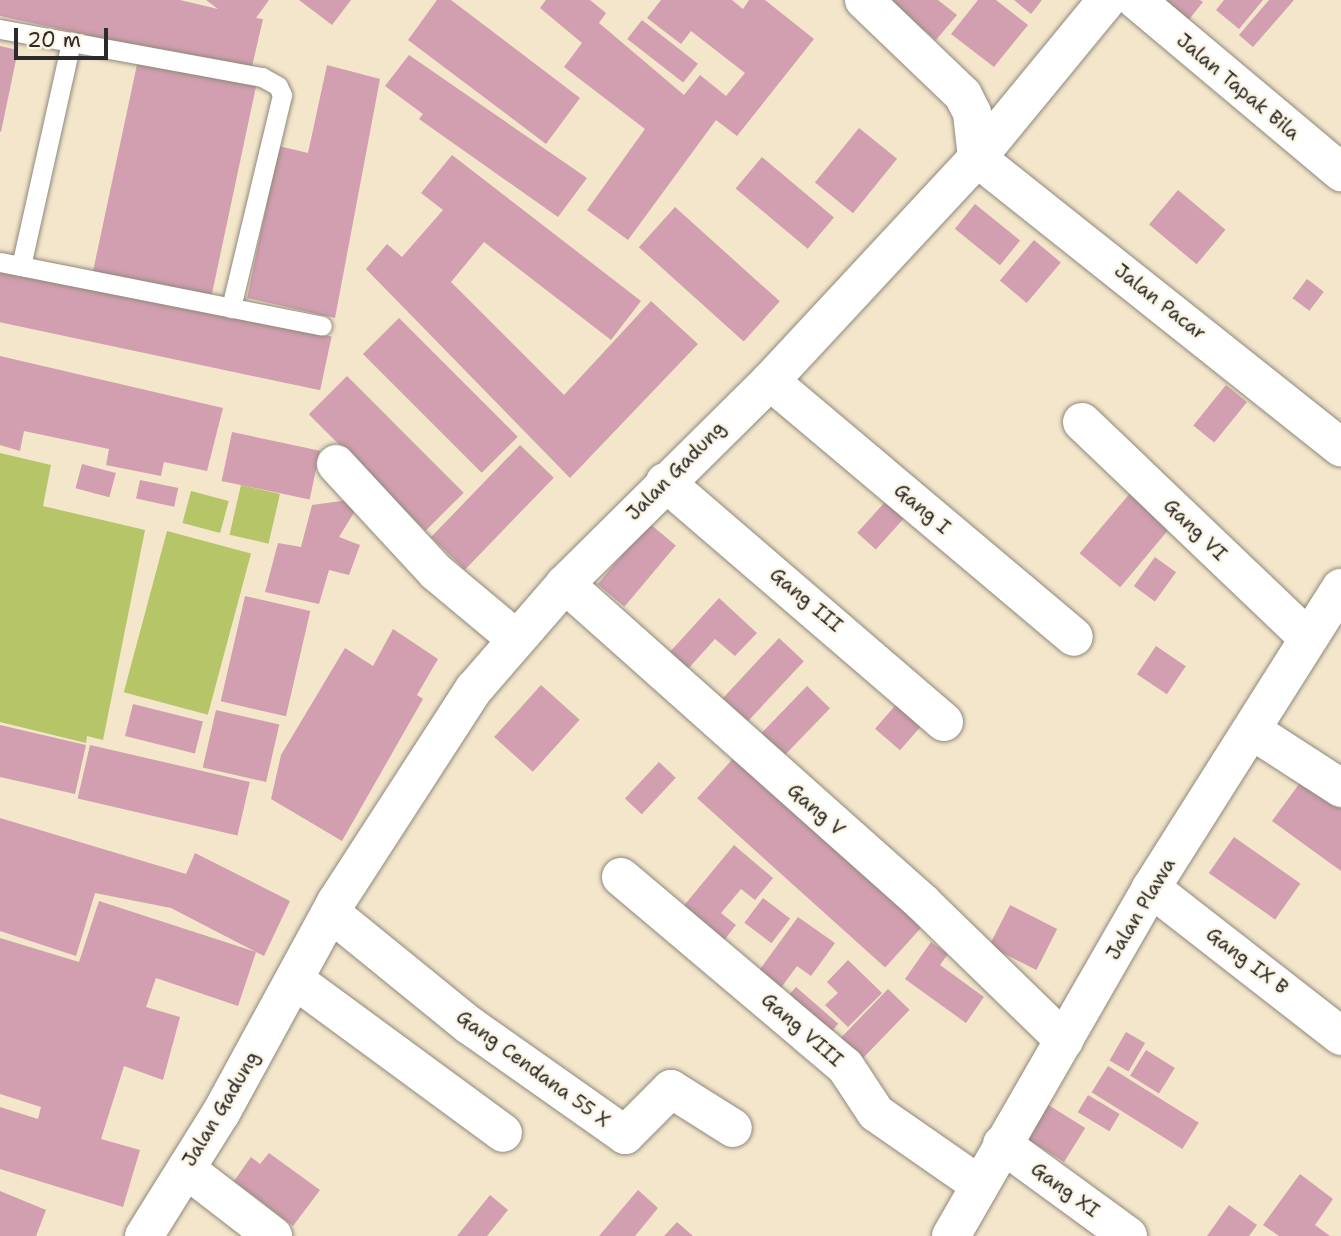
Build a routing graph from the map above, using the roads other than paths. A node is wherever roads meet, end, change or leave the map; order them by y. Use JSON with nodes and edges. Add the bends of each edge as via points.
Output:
{"nodes":[{"id":1,"x":864,"y":0,"type":"edge"},
{"id":2,"x":1107,"y":0,"type":"edge"},
{"id":3,"x":1136,"y":0,"type":"edge"},
{"id":4,"x":0,"y":29,"type":"edge"},
{"id":5,"x":71,"y":42,"type":"junction"},
{"id":6,"x":977,"y":158,"type":"junction"},
{"id":7,"x":1341,"y":172,"type":"edge"},
{"id":8,"x":0,"y":262,"type":"edge"},
{"id":9,"x":21,"y":266,"type":"junction"},
{"id":10,"x":231,"y":308,"type":"junction"},
{"id":11,"x":322,"y":326,"type":"dead end"},
{"id":12,"x":770,"y":381,"type":"junction"},
{"id":13,"x":1082,"y":422,"type":"dead end"},
{"id":14,"x":1341,"y":448,"type":"edge"},
{"id":15,"x":336,"y":464,"type":"dead end"},
{"id":16,"x":665,"y":482,"type":"junction"},
{"id":17,"x":565,"y":584,"type":"junction"},
{"id":18,"x":1338,"y":599,"type":"edge"},
{"id":19,"x":1074,"y":637,"type":"dead end"},
{"id":20,"x":1308,"y":638,"type":"junction"},
{"id":21,"x":516,"y":639,"type":"junction"},
{"id":22,"x":944,"y":722,"type":"dead end"},
{"id":23,"x":1253,"y":731,"type":"junction"},
{"id":24,"x":1341,"y":788,"type":"edge"},
{"id":25,"x":621,"y":877,"type":"dead end"},
{"id":26,"x":1151,"y":888,"type":"junction"},
{"id":27,"x":331,"y":913,"type":"junction"},
{"id":28,"x":295,"y":980,"type":"junction"},
{"id":29,"x":1341,"y":1035,"type":"edge"},
{"id":30,"x":1064,"y":1040,"type":"junction"},
{"id":31,"x":733,"y":1128,"type":"dead end"},
{"id":32,"x":503,"y":1133,"type":"dead end"},
{"id":33,"x":1002,"y":1144,"type":"junction"},
{"id":34,"x":186,"y":1169,"type":"junction"},
{"id":35,"x":978,"y":1184,"type":"junction"},
{"id":36,"x":144,"y":1236,"type":"edge"},
{"id":37,"x":273,"y":1236,"type":"edge"},
{"id":38,"x":951,"y":1236,"type":"edge"},
{"id":39,"x":1128,"y":1236,"type":"edge"}],
"edges":[{"from":1,"to":6,"type":"street","via":[[963,95],[972,113]]},
{"from":2,"to":6,"type":"street","name":"Jalan Gadung"},
{"from":3,"to":7,"type":"street","name":"Jalan Tapak Bila"},
{"from":4,"to":5,"type":"lane"},
{"from":5,"to":9,"type":"lane"},
{"from":5,"to":10,"type":"lane","via":[[262,77],[278,86],[282,94]]},
{"from":6,"to":12,"type":"street","name":"Jalan Gadung"},
{"from":6,"to":14,"type":"street","name":"Jalan Pacar"},
{"from":8,"to":9,"type":"lane"},
{"from":9,"to":10,"type":"lane"},
{"from":10,"to":11,"type":"lane"},
{"from":12,"to":16,"type":"street","name":"Jalan Gadung"},
{"from":12,"to":19,"type":"street","name":"Gang I"},
{"from":13,"to":20,"type":"street","name":"Gang VI"},
{"from":15,"to":21,"type":"street","via":[[436,572]]},
{"from":16,"to":17,"type":"street","name":"Jalan Gadung"},
{"from":16,"to":22,"type":"street","name":"Gang III"},
{"from":17,"to":21,"type":"street","name":"Jalan Gadung"},
{"from":17,"to":30,"type":"street","name":"Gang V","via":[[923,904]]},
{"from":18,"to":20,"type":"street","name":"Jalan Plawa"},
{"from":20,"to":23,"type":"street","name":"Jalan Plawa"},
{"from":21,"to":27,"type":"street","name":"Jalan Gadung","via":[[436,739]]},
{"from":23,"to":24,"type":"street"},
{"from":23,"to":26,"type":"street","name":"Jalan Plawa"},
{"from":25,"to":35,"type":"street","name":"Gang VIII","via":[[845,1066],[876,1113]]},
{"from":26,"to":29,"type":"street","name":"Gang IX B"},
{"from":26,"to":30,"type":"street","name":"Jalan Plawa"},
{"from":27,"to":28,"type":"street","name":"Jalan Gadung"},
{"from":27,"to":31,"type":"street","name":"Gang Cendana 55 X","via":[[469,1025],[625,1135],[671,1089]]},
{"from":28,"to":32,"type":"street"},
{"from":28,"to":34,"type":"street","name":"Jalan Gadung"},
{"from":30,"to":33,"type":"street","name":"Jalan Plawa"},
{"from":33,"to":35,"type":"street","name":"Jalan Plawa"},
{"from":33,"to":39,"type":"street","name":"Gang XI"},
{"from":34,"to":36,"type":"street","name":"Jalan Gadung"},
{"from":34,"to":37,"type":"street"},
{"from":35,"to":38,"type":"street","name":"Jalan Plawa"}]}
